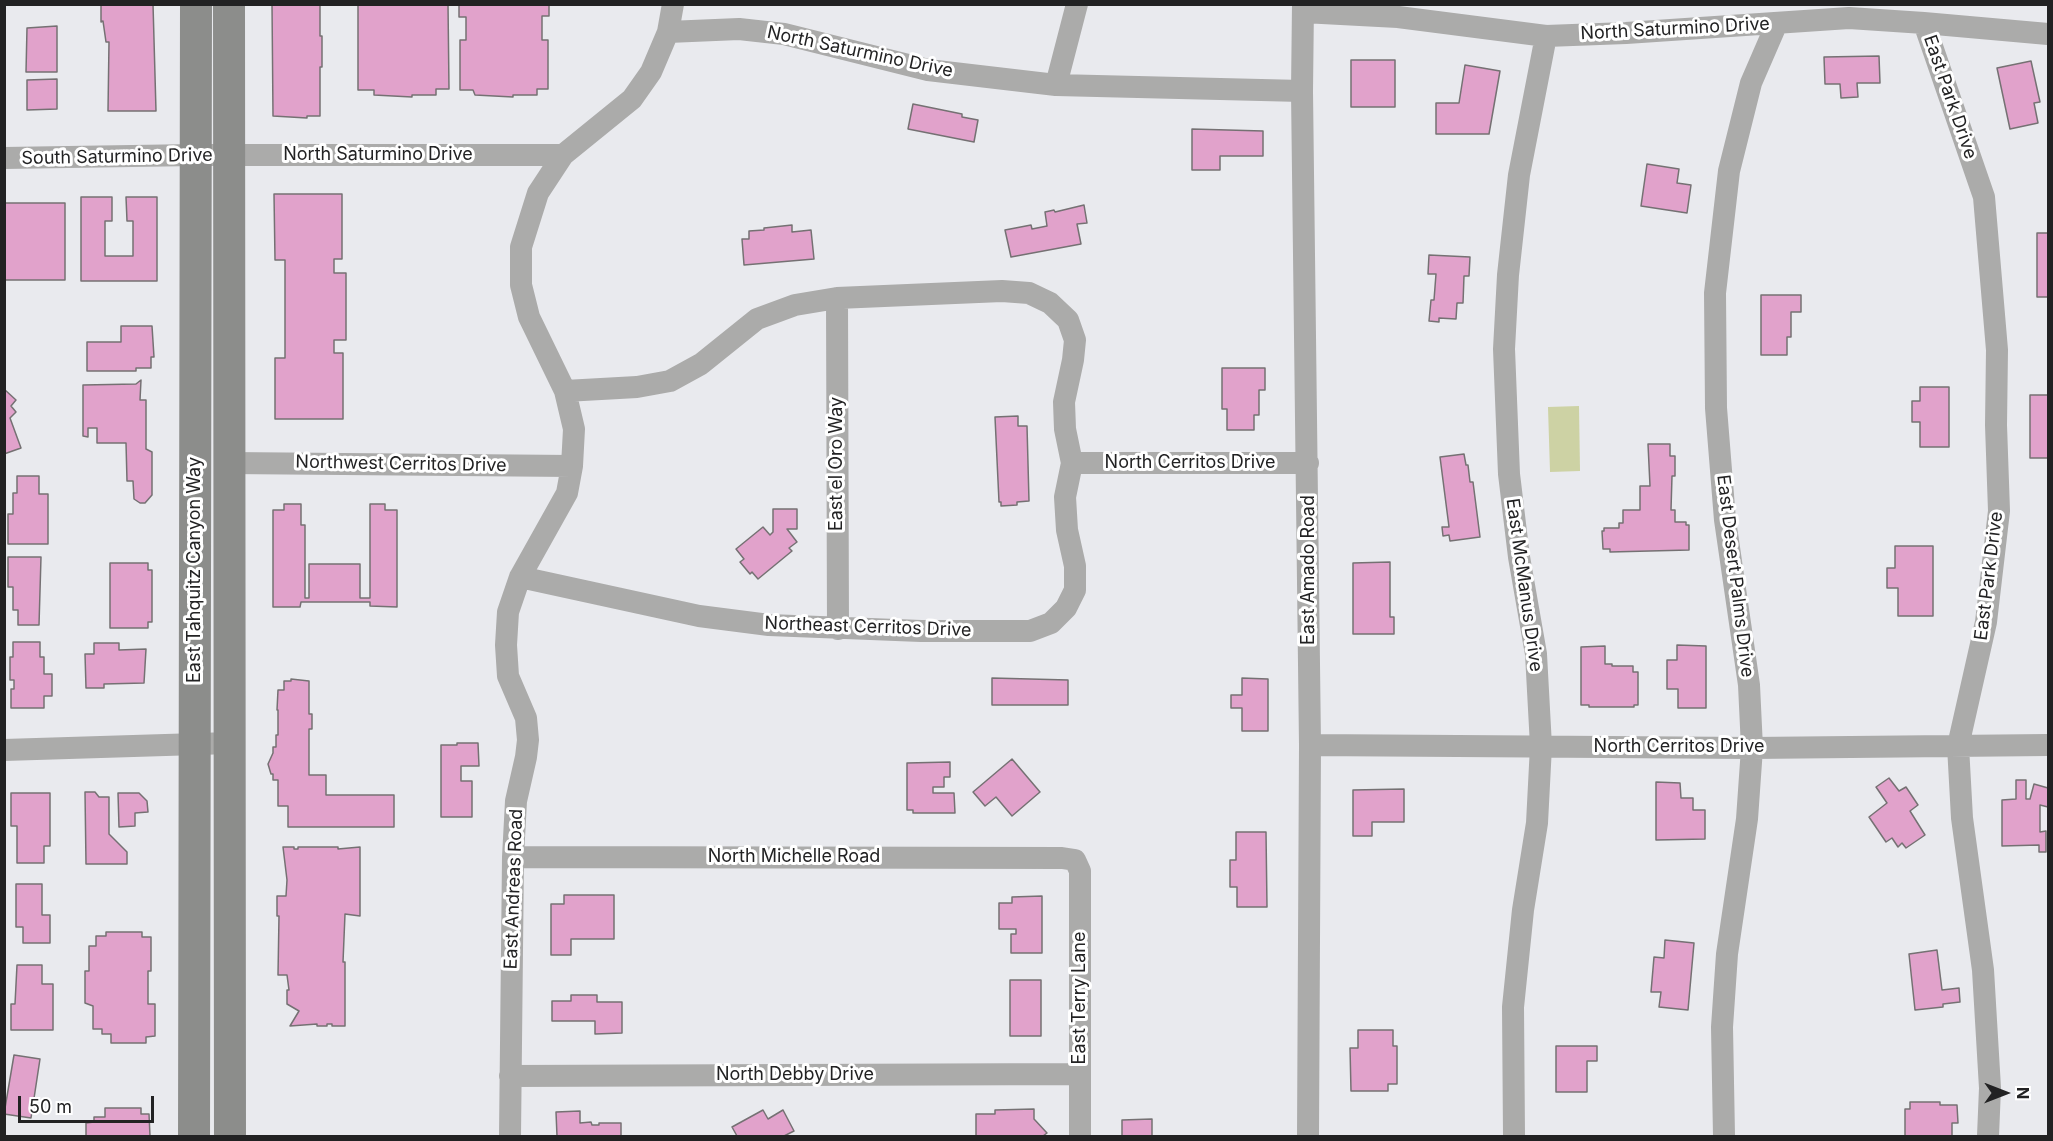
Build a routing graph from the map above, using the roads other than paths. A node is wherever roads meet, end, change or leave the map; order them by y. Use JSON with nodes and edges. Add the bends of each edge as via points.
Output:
{"nodes":[{"id":1,"x":196,"y":4,"type":"edge"},
{"id":2,"x":229,"y":4,"type":"edge"},
{"id":3,"x":673,"y":4,"type":"edge"},
{"id":4,"x":1077,"y":4,"type":"edge"},
{"id":5,"x":1303,"y":8,"type":"edge"},
{"id":6,"x":1849,"y":11,"type":"edge"},
{"id":7,"x":1777,"y":23,"type":"junction"},
{"id":8,"x":1924,"y":23,"type":"junction"},
{"id":9,"x":668,"y":33,"type":"junction"},
{"id":10,"x":2049,"y":34,"type":"edge"},
{"id":11,"x":1546,"y":36,"type":"junction"},
{"id":12,"x":1056,"y":85,"type":"junction"},
{"id":13,"x":1302,"y":91,"type":"junction"},
{"id":14,"x":563,"y":154,"type":"junction"},
{"id":15,"x":196,"y":155,"type":"junction"},
{"id":16,"x":229,"y":155,"type":"junction"},
{"id":17,"x":4,"y":158,"type":"edge"},
{"id":18,"x":837,"y":298,"type":"junction"},
{"id":19,"x":565,"y":391,"type":"junction"},
{"id":20,"x":229,"y":463,"type":"junction"},
{"id":21,"x":1071,"y":463,"type":"junction"},
{"id":22,"x":1308,"y":463,"type":"junction"},
{"id":23,"x":572,"y":466,"type":"junction"},
{"id":24,"x":520,"y":577,"type":"junction"},
{"id":25,"x":838,"y":629,"type":"junction"},
{"id":26,"x":195,"y":743,"type":"junction"},
{"id":27,"x":230,"y":743,"type":"junction"},
{"id":28,"x":1310,"y":745,"type":"junction"},
{"id":29,"x":2049,"y":745,"type":"edge"},
{"id":30,"x":1541,"y":746,"type":"junction"},
{"id":31,"x":1958,"y":746,"type":"junction"},
{"id":32,"x":1752,"y":748,"type":"junction"},
{"id":33,"x":4,"y":750,"type":"edge"},
{"id":34,"x":513,"y":857,"type":"junction"},
{"id":35,"x":1075,"y":860,"type":"joint"},
{"id":36,"x":1080,"y":1074,"type":"junction"},
{"id":37,"x":510,"y":1076,"type":"junction"},
{"id":38,"x":194,"y":1137,"type":"edge"},
{"id":39,"x":230,"y":1137,"type":"edge"},
{"id":40,"x":510,"y":1137,"type":"edge"},
{"id":41,"x":1080,"y":1137,"type":"edge"},
{"id":42,"x":1308,"y":1137,"type":"edge"},
{"id":43,"x":1514,"y":1137,"type":"edge"},
{"id":44,"x":1724,"y":1137,"type":"edge"},
{"id":45,"x":1988,"y":1137,"type":"edge"}],
"edges":[{"from":1,"to":15,"type":"main road","name":"East Tahquitz Canyon Way"},
{"from":2,"to":16,"type":"main road","name":"East Tahquitz Canyon Way"},
{"from":3,"to":9,"type":"street","name":"East Andreas Road"},
{"from":4,"to":12,"type":"street"},
{"from":5,"to":11,"type":"street","name":"North Saturmino Drive"},
{"from":5,"to":13,"type":"street","name":"East Amado Road"},
{"from":6,"to":7,"type":"street","name":"North Saturmino Drive"},
{"from":6,"to":8,"type":"street","name":"North Saturmino Drive"},
{"from":7,"to":11,"type":"street","name":"North Saturmino Drive"},
{"from":7,"to":32,"type":"street","name":"East Desert Palms Drive","via":[[1751,83],[1729,171],[1715,293],[1718,430],[1725,520],[1749,685]]},
{"from":8,"to":10,"type":"street","name":"North Saturmino Drive"},
{"from":8,"to":31,"type":"street","name":"East Park Drive","via":[[1984,197],[1997,350],[1999,511],[1986,622]]},
{"from":9,"to":12,"type":"street","name":"North Saturmino Drive","via":[[739,29],[784,34],[928,70]]},
{"from":9,"to":14,"type":"street","name":"East Andreas Road","via":[[651,72],[632,99]]},
{"from":11,"to":30,"type":"street","name":"East McManus Drive","via":[[1519,175],[1504,349],[1509,474],[1536,654]]},
{"from":12,"to":13,"type":"street","name":"North Saturmino Drive"},
{"from":13,"to":22,"type":"street","name":"East Amado Road"},
{"from":14,"to":16,"type":"street","name":"North Saturmino Drive"},
{"from":14,"to":19,"type":"street","name":"East Andreas Road","via":[[538,193],[521,247],[522,285],[529,317]]},
{"from":15,"to":16,"type":"street","name":"South Saturmino Drive"},
{"from":15,"to":17,"type":"street","name":"South Saturmino Drive"},
{"from":15,"to":26,"type":"main road","name":"East Tahquitz Canyon Way"},
{"from":16,"to":20,"type":"main road","name":"East Tahquitz Canyon Way"},
{"from":18,"to":19,"type":"street","via":[[795,305],[757,319],[701,364],[670,381]]},
{"from":18,"to":21,"type":"street","via":[[1002,291],[1029,293],[1050,303],[1068,320],[1075,340],[1064,402]]},
{"from":18,"to":25,"type":"street","name":"East el Oro Way"},
{"from":19,"to":23,"type":"street","name":"East Andreas Road","via":[[574,429]]},
{"from":20,"to":23,"type":"street","name":"Northwest Cerritos Drive"},
{"from":20,"to":27,"type":"main road","name":"East Tahquitz Canyon Way"},
{"from":21,"to":22,"type":"street","name":"North Cerritos Drive"},
{"from":21,"to":25,"type":"street","name":"Northeast Cerritos Drive","via":[[1065,497],[1075,590],[1066,608],[1051,623],[1030,631]]},
{"from":22,"to":28,"type":"street","name":"East Amado Road"},
{"from":23,"to":24,"type":"street","name":"East Andreas Road","via":[[567,493]]},
{"from":24,"to":25,"type":"street","name":"Northeast Cerritos Drive","via":[[699,616]]},
{"from":24,"to":34,"type":"street","name":"East Andreas Road","via":[[508,612],[506,645],[508,676],[526,718],[528,740],[516,801]]},
{"from":26,"to":27,"type":"street"},
{"from":26,"to":33,"type":"street"},
{"from":26,"to":38,"type":"main road","name":"East Tahquitz Canyon Way"},
{"from":27,"to":39,"type":"main road","name":"East Tahquitz Canyon Way"},
{"from":28,"to":30,"type":"street","name":"North Cerritos Drive"},
{"from":28,"to":42,"type":"street","name":"East Amado Road"},
{"from":29,"to":31,"type":"street","name":"North Cerritos Drive"},
{"from":30,"to":32,"type":"street","name":"North Cerritos Drive"},
{"from":30,"to":43,"type":"street","name":"East McManus Drive","via":[[1537,824],[1513,1007]]},
{"from":31,"to":32,"type":"street","name":"North Cerritos Drive"},
{"from":31,"to":45,"type":"street","name":"East Park Drive","via":[[1962,818],[1983,970],[1990,1088]]},
{"from":32,"to":44,"type":"street","name":"East Desert Palms Drive","via":[[1747,819],[1727,954],[1722,1027]]},
{"from":34,"to":35,"type":"street","name":"North Michelle Road"},
{"from":34,"to":37,"type":"street","name":"East Andreas Road"},
{"from":35,"to":36,"type":"street","name":"East Terry Lane","via":[[1080,871]]},
{"from":36,"to":37,"type":"street","name":"North Debby Drive"},
{"from":36,"to":41,"type":"street","name":"East Terry Lane"},
{"from":37,"to":40,"type":"street","name":"East Andreas Road"}]}
